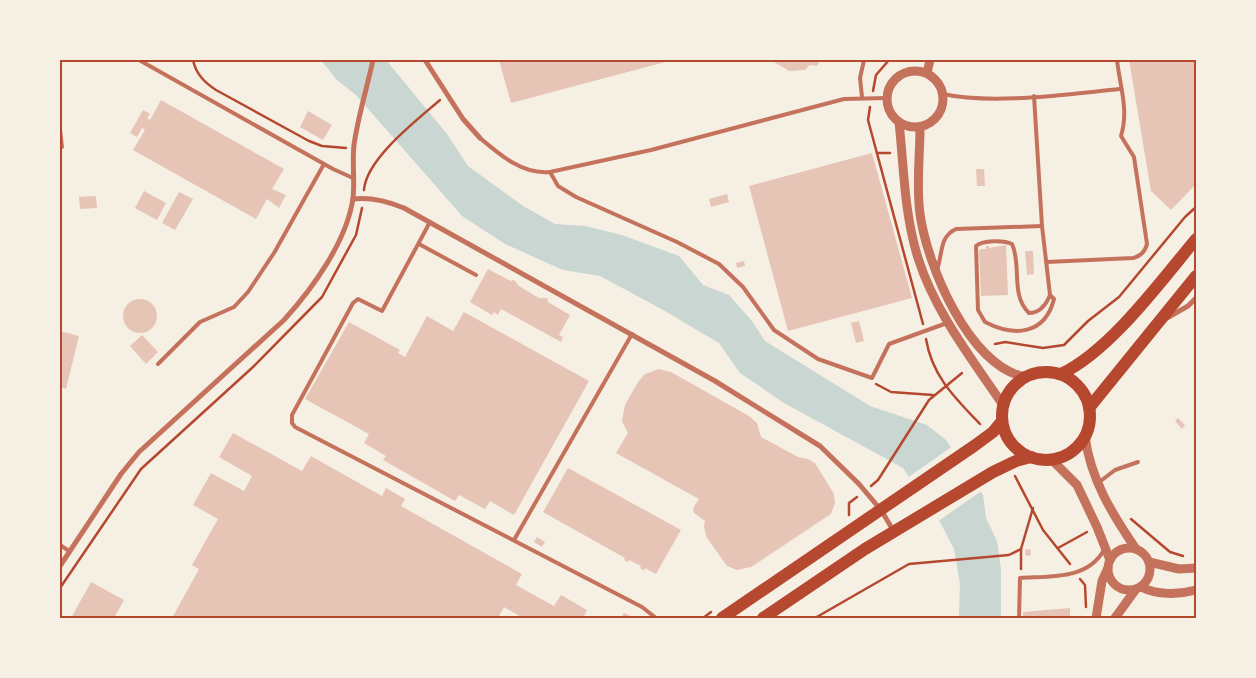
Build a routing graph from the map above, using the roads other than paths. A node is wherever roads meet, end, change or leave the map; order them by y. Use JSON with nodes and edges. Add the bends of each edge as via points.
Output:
{"nodes":[{"id":1,"x":139,"y":60,"type":"edge"},
{"id":2,"x":373,"y":60,"type":"edge"},
{"id":3,"x":425,"y":60,"type":"edge"},
{"id":4,"x":864,"y":60,"type":"edge"},
{"id":5,"x":930,"y":60,"type":"edge"},
{"id":6,"x":1117,"y":60,"type":"edge"},
{"id":7,"x":927,"y":73,"type":"junction"},
{"id":8,"x":1120,"y":89,"type":"junction"},
{"id":9,"x":943,"y":94,"type":"junction"},
{"id":10,"x":1034,"y":96,"type":"junction"},
{"id":11,"x":862,"y":97,"type":"junction"},
{"id":12,"x":887,"y":98,"type":"junction"},
{"id":13,"x":899,"y":122,"type":"junction"},
{"id":14,"x":920,"y":127,"type":"junction"},
{"id":15,"x":60,"y":130,"type":"edge"},
{"id":16,"x":480,"y":138,"type":"joint"},
{"id":17,"x":62,"y":147,"type":"dead end"},
{"id":18,"x":324,"y":164,"type":"junction"},
{"id":19,"x":550,"y":172,"type":"junction"},
{"id":20,"x":353,"y":178,"type":"junction"},
{"id":21,"x":353,"y":199,"type":"junction"},
{"id":22,"x":430,"y":222,"type":"junction"},
{"id":23,"x":1042,"y":226,"type":"junction"},
{"id":24,"x":1196,"y":239,"type":"edge"},
{"id":25,"x":419,"y":244,"type":"junction"},
{"id":26,"x":1047,"y":262,"type":"junction"},
{"id":27,"x":936,"y":272,"type":"junction"},
{"id":28,"x":476,"y":275,"type":"dead end"},
{"id":29,"x":1196,"y":276,"type":"edge"},
{"id":30,"x":1050,"y":295,"type":"junction"},
{"id":31,"x":1196,"y":298,"type":"edge"},
{"id":32,"x":1162,"y":321,"type":"junction"},
{"id":33,"x":949,"y":323,"type":"junction"},
{"id":34,"x":632,"y":334,"type":"junction"},
{"id":35,"x":158,"y":364,"type":"dead end"},
{"id":36,"x":1061,"y":374,"type":"junction"},
{"id":37,"x":1025,"y":377,"type":"junction"},
{"id":38,"x":1003,"y":406,"type":"junction"},
{"id":39,"x":1089,"y":408,"type":"junction"},
{"id":40,"x":1002,"y":421,"type":"junction"},
{"id":41,"x":1085,"y":436,"type":"junction"},
{"id":42,"x":1032,"y":458,"type":"junction"},
{"id":43,"x":1052,"y":460,"type":"junction"},
{"id":44,"x":1138,"y":462,"type":"dead end"},
{"id":45,"x":1098,"y":483,"type":"junction"},
{"id":46,"x":881,"y":510,"type":"junction"},
{"id":47,"x":894,"y":531,"type":"junction"},
{"id":48,"x":514,"y":540,"type":"junction"},
{"id":49,"x":60,"y":545,"type":"edge"},
{"id":50,"x":1105,"y":548,"type":"junction"},
{"id":51,"x":1136,"y":549,"type":"junction"},
{"id":52,"x":69,"y":551,"type":"junction"},
{"id":53,"x":1149,"y":562,"type":"junction"},
{"id":54,"x":1109,"y":564,"type":"junction"},
{"id":55,"x":60,"y":566,"type":"edge"},
{"id":56,"x":1196,"y":568,"type":"edge"},
{"id":57,"x":1138,"y":588,"type":"junction"},
{"id":58,"x":1196,"y":590,"type":"edge"},
{"id":59,"x":656,"y":618,"type":"edge"},
{"id":60,"x":722,"y":618,"type":"edge"},
{"id":61,"x":763,"y":618,"type":"edge"},
{"id":62,"x":1019,"y":618,"type":"edge"},
{"id":63,"x":1096,"y":618,"type":"edge"},
{"id":64,"x":1115,"y":618,"type":"edge"}],
"edges":[{"from":1,"to":18,"type":"lane"},
{"from":2,"to":20,"type":"street","via":[[357,127]]},
{"from":3,"to":16,"type":"street","via":[[463,119]]},
{"from":4,"to":11,"type":"lane","via":[[860,78]]},
{"from":5,"to":7,"type":"street"},
{"from":6,"to":8,"type":"lane"},
{"from":7,"to":9,"type":"street"},
{"from":7,"to":12,"type":"street","via":[[900,74],[888,89]]},
{"from":8,"to":10,"type":"lane"},
{"from":8,"to":26,"type":"lane","via":[[1126,114],[1121,136],[1134,157],[1147,244],[1145,251],[1133,258]]},
{"from":9,"to":10,"type":"lane","via":[[965,98]]},
{"from":9,"to":14,"type":"street","via":[[935,119]]},
{"from":10,"to":23,"type":"lane"},
{"from":11,"to":12,"type":"lane"},
{"from":11,"to":19,"type":"lane"},
{"from":12,"to":13,"type":"street","via":[[892,116]]},
{"from":13,"to":14,"type":"street","via":[[909,127]]},
{"from":13,"to":33,"type":"street","via":[[910,225],[925,275]]},
{"from":14,"to":27,"type":"street","via":[[920,214]]},
{"from":15,"to":17,"type":"lane"},
{"from":16,"to":19,"type":"lane","via":[[500,155],[522,167],[538,173]]},
{"from":18,"to":20,"type":"lane"},
{"from":18,"to":35,"type":"lane","via":[[248,292],[234,307],[200,322]]},
{"from":19,"to":33,"type":"lane","via":[[558,186],[576,197],[720,264],[743,287],[774,330],[818,359],[872,378],[889,344]]},
{"from":20,"to":21,"type":"street"},
{"from":21,"to":22,"type":"street","via":[[395,204]]},
{"from":21,"to":52,"type":"street","via":[[344,229],[305,297],[139,452]]},
{"from":22,"to":25,"type":"lane"},
{"from":22,"to":34,"type":"street"},
{"from":23,"to":26,"type":"lane"},
{"from":23,"to":27,"type":"lane","via":[[956,229],[947,233],[942,241]]},
{"from":24,"to":36,"type":"main road","via":[[1090,358]]},
{"from":25,"to":28,"type":"lane"},
{"from":25,"to":48,"type":"lane","via":[[382,311],[358,299],[354,303],[292,415],[292,423]]},
{"from":26,"to":30,"type":"lane"},
{"from":27,"to":37,"type":"street","via":[[979,347],[1002,369]]},
{"from":29,"to":32,"type":"main road"},
{"from":30,"to":30,"type":"lane","via":[[1042,309],[1029,313],[1020,296],[1012,244],[982,243],[976,246],[978,310],[985,322],[1004,329],[1026,331],[1050,314],[1054,299]]},
{"from":31,"to":32,"type":"street"},
{"from":32,"to":39,"type":"main road"},
{"from":33,"to":38,"type":"street"},
{"from":34,"to":46,"type":"street","via":[[820,446]]},
{"from":34,"to":48,"type":"lane"},
{"from":36,"to":37,"type":"main road","via":[[1040,372]]},
{"from":36,"to":39,"type":"main road","via":[[1080,388]]},
{"from":37,"to":38,"type":"main road","via":[[1012,387]]},
{"from":38,"to":40,"type":"main road"},
{"from":39,"to":41,"type":"main road","via":[[1089,426]]},
{"from":40,"to":42,"type":"main road","via":[[1012,444]]},
{"from":40,"to":46,"type":"main road","via":[[974,446]]},
{"from":41,"to":43,"type":"main road","via":[[1071,452]]},
{"from":41,"to":45,"type":"street","via":[[1092,471]]},
{"from":42,"to":43,"type":"main road"},
{"from":42,"to":47,"type":"main road","via":[[1016,461],[993,472]]},
{"from":43,"to":50,"type":"street","via":[[1077,485]]},
{"from":44,"to":45,"type":"lane","via":[[1115,470]]},
{"from":45,"to":51,"type":"street","via":[[1115,518]]},
{"from":46,"to":47,"type":"street"},
{"from":46,"to":60,"type":"main road"},
{"from":47,"to":61,"type":"main road"},
{"from":48,"to":59,"type":"lane","via":[[642,606]]},
{"from":49,"to":52,"type":"lane"},
{"from":50,"to":54,"type":"street"},
{"from":50,"to":62,"type":"lane","via":[[1093,564],[1077,574],[1020,578]]},
{"from":51,"to":53,"type":"street","via":[[1146,555]]},
{"from":51,"to":54,"type":"street","via":[[1121,549]]},
{"from":52,"to":55,"type":"street"},
{"from":53,"to":56,"type":"street"},
{"from":53,"to":57,"type":"street","via":[[1149,576]]},
{"from":54,"to":57,"type":"street","via":[[1110,577],[1115,584],[1127,590]]},
{"from":54,"to":63,"type":"street","via":[[1102,581]]},
{"from":57,"to":58,"type":"street","via":[[1177,594]]},
{"from":57,"to":64,"type":"street"}]}
